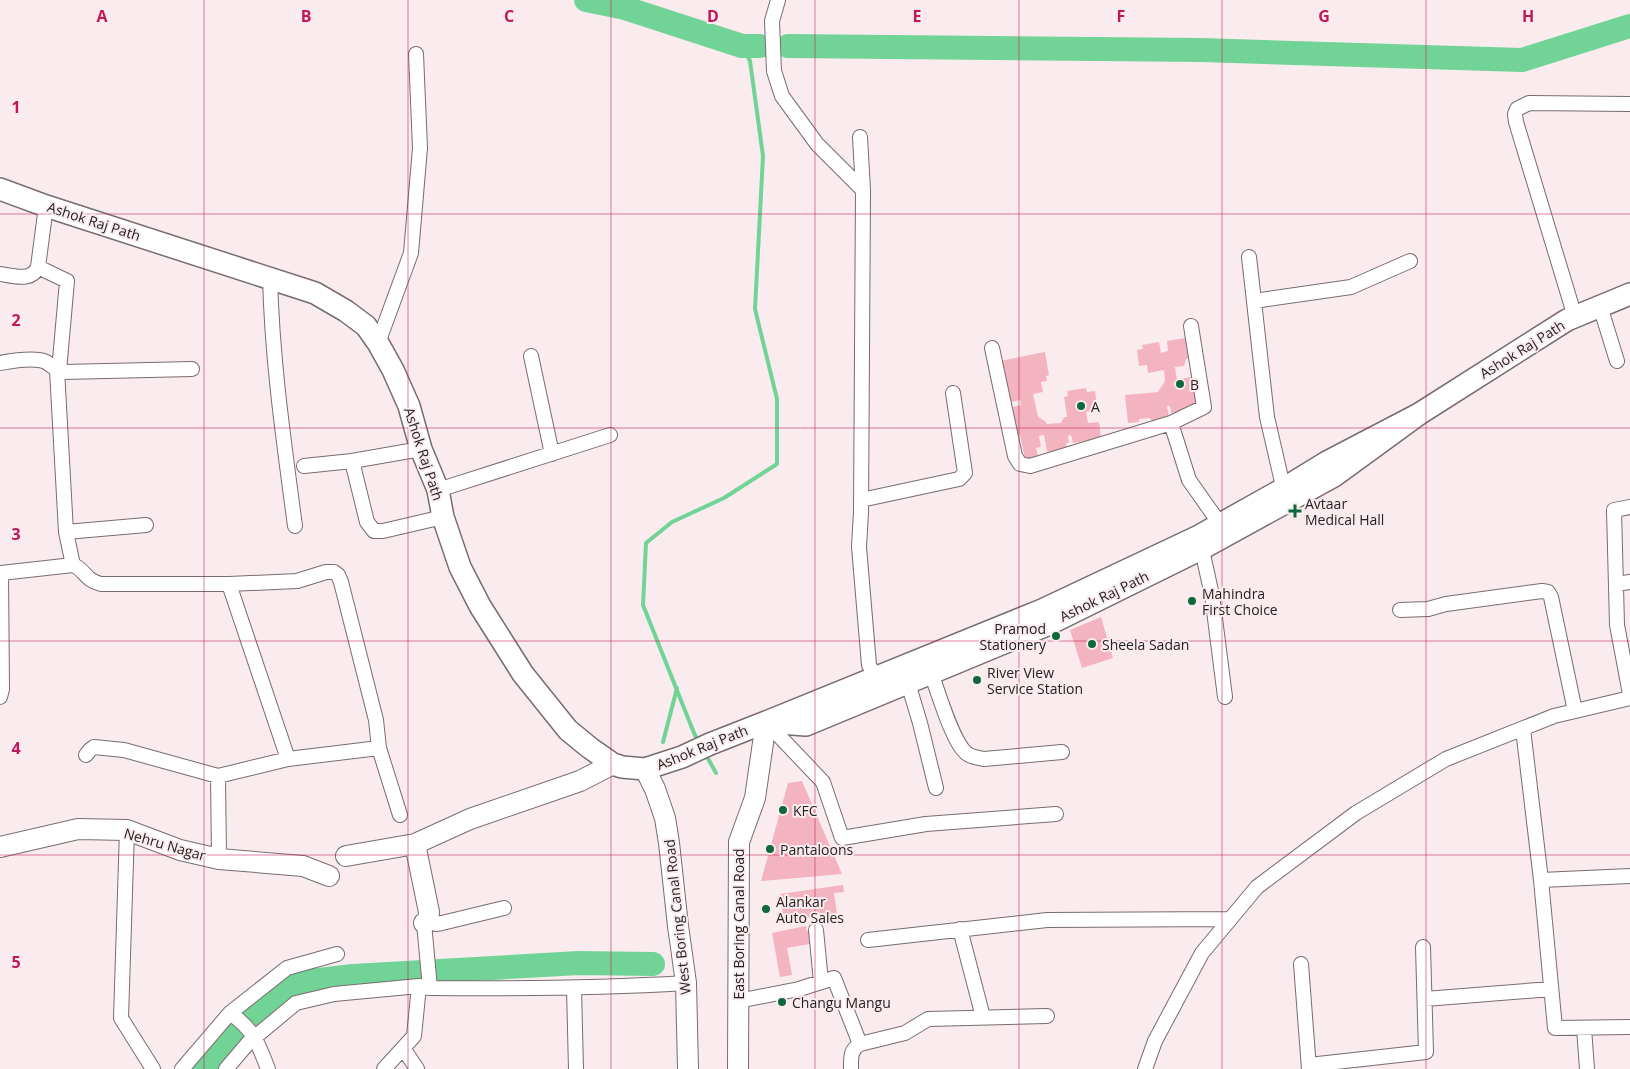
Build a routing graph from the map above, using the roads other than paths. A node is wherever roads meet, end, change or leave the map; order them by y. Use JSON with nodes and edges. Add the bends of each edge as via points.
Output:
{"nodes":[{"id":1,"x":778,"y":0,"type":"edge"},
{"id":2,"x":416,"y":54,"type":"dead end"},
{"id":3,"x":1630,"y":104,"type":"edge"},
{"id":4,"x":860,"y":137,"type":"dead end"},
{"id":5,"x":0,"y":189,"type":"edge"},
{"id":6,"x":863,"y":190,"type":"junction"},
{"id":7,"x":46,"y":206,"type":"junction"},
{"id":8,"x":1249,"y":257,"type":"dead end"},
{"id":9,"x":1410,"y":261,"type":"dead end"},
{"id":10,"x":38,"y":267,"type":"junction"},
{"id":11,"x":0,"y":274,"type":"edge"},
{"id":12,"x":270,"y":278,"type":"junction"},
{"id":13,"x":1630,"y":294,"type":"edge"},
{"id":14,"x":1254,"y":301,"type":"junction"},
{"id":15,"x":1600,"y":306,"type":"junction"},
{"id":16,"x":1575,"y":316,"type":"junction"},
{"id":17,"x":1191,"y":326,"type":"dead end"},
{"id":18,"x":378,"y":343,"type":"junction"},
{"id":19,"x":992,"y":348,"type":"dead end"},
{"id":20,"x":531,"y":356,"type":"dead end"},
{"id":21,"x":1617,"y":361,"type":"dead end"},
{"id":22,"x":0,"y":362,"type":"edge"},
{"id":23,"x":192,"y":369,"type":"dead end"},
{"id":24,"x":58,"y":371,"type":"junction"},
{"id":25,"x":953,"y":393,"type":"dead end"},
{"id":26,"x":1171,"y":423,"type":"junction"},
{"id":27,"x":610,"y":435,"type":"dead end"},
{"id":28,"x":420,"y":449,"type":"junction"},
{"id":29,"x":552,"y":454,"type":"junction"},
{"id":30,"x":352,"y":461,"type":"junction"},
{"id":31,"x":304,"y":466,"type":"dead end"},
{"id":32,"x":438,"y":490,"type":"junction"},
{"id":33,"x":1285,"y":495,"type":"junction"},
{"id":34,"x":861,"y":500,"type":"junction"},
{"id":35,"x":1630,"y":507,"type":"edge"},
{"id":36,"x":443,"y":517,"type":"junction"},
{"id":37,"x":1220,"y":524,"type":"junction"},
{"id":38,"x":146,"y":525,"type":"dead end"},
{"id":39,"x":295,"y":526,"type":"dead end"},
{"id":40,"x":66,"y":532,"type":"junction"},
{"id":41,"x":1201,"y":542,"type":"junction"},
{"id":42,"x":73,"y":565,"type":"junction"},
{"id":43,"x":1630,"y":582,"type":"edge"},
{"id":44,"x":229,"y":584,"type":"junction"},
{"id":45,"x":1616,"y":584,"type":"junction"},
{"id":46,"x":1400,"y":610,"type":"dead end"},
{"id":47,"x":931,"y":673,"type":"junction"},
{"id":48,"x":876,"y":678,"type":"junction"},
{"id":49,"x":908,"y":682,"type":"junction"},
{"id":50,"x":1630,"y":694,"type":"edge"},
{"id":51,"x":0,"y":697,"type":"edge"},
{"id":52,"x":1224,"y":697,"type":"dead end"},
{"id":53,"x":1630,"y":698,"type":"edge"},
{"id":54,"x":1575,"y":711,"type":"junction"},
{"id":55,"x":766,"y":722,"type":"junction"},
{"id":56,"x":1523,"y":729,"type":"junction"},
{"id":57,"x":379,"y":748,"type":"junction"},
{"id":58,"x":1062,"y":752,"type":"dead end"},
{"id":59,"x":86,"y":756,"type":"dead end"},
{"id":60,"x":288,"y":759,"type":"junction"},
{"id":61,"x":613,"y":764,"type":"junction"},
{"id":62,"x":645,"y":769,"type":"junction"},
{"id":63,"x":218,"y":776,"type":"junction"},
{"id":64,"x":936,"y":788,"type":"dead end"},
{"id":65,"x":1056,"y":814,"type":"dead end"},
{"id":66,"x":400,"y":815,"type":"dead end"},
{"id":67,"x":128,"y":830,"type":"junction"},
{"id":68,"x":415,"y":844,"type":"junction"},
{"id":69,"x":0,"y":846,"type":"edge"},
{"id":70,"x":346,"y":856,"type":"dead end"},
{"id":71,"x":219,"y":860,"type":"junction"},
{"id":72,"x":329,"y":876,"type":"dead end"},
{"id":73,"x":1630,"y":876,"type":"edge"},
{"id":74,"x":1541,"y":880,"type":"junction"},
{"id":75,"x":504,"y":908,"type":"dead end"},
{"id":76,"x":1230,"y":919,"type":"junction"},
{"id":77,"x":426,"y":922,"type":"junction"},
{"id":78,"x":816,"y":930,"type":"dead end"},
{"id":79,"x":960,"y":930,"type":"junction"},
{"id":80,"x":868,"y":940,"type":"dead end"},
{"id":81,"x":1423,"y":947,"type":"dead end"},
{"id":82,"x":337,"y":954,"type":"dead end"},
{"id":83,"x":1302,"y":964,"type":"dead end"},
{"id":84,"x":821,"y":982,"type":"junction"},
{"id":85,"x":426,"y":983,"type":"junction"},
{"id":86,"x":686,"y":983,"type":"junction"},
{"id":87,"x":574,"y":988,"type":"junction"},
{"id":88,"x":1551,"y":989,"type":"junction"},
{"id":89,"x":1425,"y":999,"type":"junction"},
{"id":90,"x":738,"y":1001,"type":"junction"},
{"id":91,"x":232,"y":1015,"type":"junction"},
{"id":92,"x":1048,"y":1016,"type":"dead end"},
{"id":93,"x":983,"y":1017,"type":"junction"},
{"id":94,"x":1630,"y":1027,"type":"edge"},
{"id":95,"x":1584,"y":1028,"type":"junction"},
{"id":96,"x":252,"y":1032,"type":"junction"},
{"id":97,"x":860,"y":1044,"type":"junction"},
{"id":98,"x":403,"y":1048,"type":"junction"},
{"id":99,"x":1309,"y":1067,"type":"edge"},
{"id":100,"x":153,"y":1069,"type":"edge"},
{"id":101,"x":182,"y":1069,"type":"edge"},
{"id":102,"x":226,"y":1069,"type":"edge"},
{"id":103,"x":268,"y":1069,"type":"edge"},
{"id":104,"x":384,"y":1069,"type":"edge"},
{"id":105,"x":417,"y":1069,"type":"edge"},
{"id":106,"x":576,"y":1069,"type":"edge"},
{"id":107,"x":688,"y":1069,"type":"edge"},
{"id":108,"x":738,"y":1069,"type":"edge"},
{"id":109,"x":851,"y":1069,"type":"edge"},
{"id":110,"x":1145,"y":1069,"type":"edge"},
{"id":111,"x":1587,"y":1069,"type":"edge"}],
"edges":[{"from":1,"to":6,"type":"street","via":[[772,21],[774,72],[782,96],[817,144]]},
{"from":2,"to":18,"type":"street","via":[[420,148],[411,253]]},
{"from":3,"to":16,"type":"street","via":[[1529,103],[1517,109],[1515,114]]},
{"from":4,"to":6,"type":"street"},
{"from":5,"to":7,"type":"main road","name":"Ashok Raj Path"},
{"from":6,"to":34,"type":"street"},
{"from":7,"to":10,"type":"street"},
{"from":7,"to":12,"type":"main road","name":"Ashok Raj Path"},
{"from":8,"to":14,"type":"street"},
{"from":9,"to":14,"type":"street","via":[[1351,287]]},
{"from":10,"to":11,"type":"street","via":[[30,276]]},
{"from":10,"to":24,"type":"street","via":[[67,281]]},
{"from":12,"to":18,"type":"main road","name":"Ashok Raj Path","via":[[315,293],[346,311],[366,326]]},
{"from":12,"to":39,"type":"street","via":[[274,369]]},
{"from":13,"to":15,"type":"main road","name":"Ashok Raj Path"},
{"from":14,"to":33,"type":"street","via":[[1267,417]]},
{"from":15,"to":16,"type":"main road","name":"Ashok Raj Path"},
{"from":15,"to":21,"type":"street"},
{"from":16,"to":33,"type":"main road","name":"Ashok Raj Path","via":[[1419,414],[1334,476]]},
{"from":17,"to":26,"type":"street","via":[[1204,407]]},
{"from":18,"to":28,"type":"main road","name":"Ashok Raj Path","via":[[394,370]]},
{"from":19,"to":26,"type":"street","via":[[1020,464],[1030,466]]},
{"from":20,"to":29,"type":"street"},
{"from":22,"to":24,"type":"street","via":[[40,360]]},
{"from":23,"to":24,"type":"street"},
{"from":24,"to":40,"type":"street"},
{"from":25,"to":34,"type":"street","via":[[965,474],[960,479]]},
{"from":26,"to":37,"type":"street","via":[[1189,480]]},
{"from":27,"to":29,"type":"street"},
{"from":28,"to":30,"type":"street"},
{"from":28,"to":32,"type":"main road","name":"Ashok Raj Path"},
{"from":29,"to":32,"type":"street"},
{"from":30,"to":31,"type":"street"},
{"from":30,"to":36,"type":"street","via":[[371,529],[378,532]]},
{"from":32,"to":36,"type":"main road","name":"Ashok Raj Path"},
{"from":33,"to":37,"type":"main road","name":"Ashok Raj Path"},
{"from":33,"to":41,"type":"main road","name":"Ashok Raj Path"},
{"from":34,"to":48,"type":"street","via":[[858,547],[869,666]]},
{"from":35,"to":45,"type":"street","via":[[1614,510]]},
{"from":36,"to":61,"type":"main road","name":"Ashok Raj Path","via":[[460,567],[480,606],[523,674],[568,730]]},
{"from":37,"to":41,"type":"main road","name":"Ashok Raj Path"},
{"from":38,"to":40,"type":"street"},
{"from":40,"to":42,"type":"street"},
{"from":41,"to":47,"type":"main road","name":"Ashok Raj Path","via":[[1047,625]]},
{"from":41,"to":48,"type":"main road","name":"Ashok Raj Path"},
{"from":41,"to":52,"type":"street","via":[[1212,595]]},
{"from":42,"to":44,"type":"street","via":[[88,579],[101,584]]},
{"from":42,"to":51,"type":"street","via":[[1,573]]},
{"from":43,"to":45,"type":"street"},
{"from":44,"to":57,"type":"street","via":[[297,581],[326,572],[338,575],[376,720]]},
{"from":44,"to":60,"type":"street"},
{"from":45,"to":50,"type":"street","via":[[1617,625]]},
{"from":46,"to":54,"type":"street","via":[[1428,609],[1542,590],[1548,592]]},
{"from":47,"to":49,"type":"main road","name":"Ashok Raj Path"},
{"from":47,"to":58,"type":"street","via":[[955,736],[966,752],[974,757],[984,759]]},
{"from":48,"to":55,"type":"main road","name":"Ashok Raj Path"},
{"from":49,"to":55,"type":"main road","name":"Ashok Raj Path","via":[[806,725]]},
{"from":49,"to":64,"type":"street"},
{"from":53,"to":54,"type":"street"},
{"from":54,"to":56,"type":"street"},
{"from":55,"to":62,"type":"main road","name":"Ashok Raj Path"},
{"from":55,"to":65,"type":"street","via":[[823,782],[842,838],[926,824]]},
{"from":55,"to":90,"type":"street","name":"East Boring Canal Road","via":[[755,798],[739,842]]},
{"from":56,"to":74,"type":"street"},
{"from":56,"to":76,"type":"street","via":[[1446,759],[1356,814],[1257,887]]},
{"from":57,"to":60,"type":"street"},
{"from":57,"to":66,"type":"street"},
{"from":59,"to":63,"type":"street","via":[[94,748],[124,750]]},
{"from":60,"to":63,"type":"street"},
{"from":61,"to":62,"type":"main road","name":"Ashok Raj Path"},
{"from":61,"to":68,"type":"street","via":[[580,781],[470,819]]},
{"from":62,"to":86,"type":"street","name":"West Boring Canal Road","via":[[665,818],[670,843]]},
{"from":63,"to":71,"type":"street"},
{"from":67,"to":69,"type":"street","name":"Nehru Nagar","via":[[78,830]]},
{"from":67,"to":71,"type":"street","name":"Nehru Nagar","via":[[180,850]]},
{"from":67,"to":100,"type":"street","via":[[121,1018]]},
{"from":68,"to":70,"type":"street"},
{"from":68,"to":77,"type":"street","via":[[429,912]]},
{"from":71,"to":72,"type":"street","name":"Nehru Nagar","via":[[303,866]]},
{"from":73,"to":74,"type":"street"},
{"from":74,"to":88,"type":"street"},
{"from":75,"to":77,"type":"street","via":[[442,924]]},
{"from":76,"to":79,"type":"street","via":[[1047,920]]},
{"from":76,"to":110,"type":"street","via":[[1202,953],[1155,1041]]},
{"from":77,"to":85,"type":"street"},
{"from":78,"to":84,"type":"street"},
{"from":79,"to":80,"type":"street"},
{"from":79,"to":93,"type":"street"},
{"from":81,"to":89,"type":"street"},
{"from":82,"to":91,"type":"street","via":[[287,968]]},
{"from":83,"to":99,"type":"street"},
{"from":84,"to":90,"type":"street"},
{"from":84,"to":97,"type":"street","via":[[834,978]]},
{"from":85,"to":87,"type":"street"},
{"from":85,"to":96,"type":"street","via":[[334,994],[296,1003]]},
{"from":85,"to":98,"type":"street","via":[[414,1036]]},
{"from":86,"to":87,"type":"street"},
{"from":86,"to":107,"type":"street","name":"West Boring Canal Road"},
{"from":87,"to":106,"type":"street"},
{"from":88,"to":89,"type":"street"},
{"from":88,"to":95,"type":"street","via":[[1556,1028]]},
{"from":89,"to":99,"type":"street","via":[[1426,1052]]},
{"from":90,"to":108,"type":"street","name":"East Boring Canal Road"},
{"from":91,"to":96,"type":"street"},
{"from":91,"to":101,"type":"street"},
{"from":92,"to":93,"type":"street"},
{"from":93,"to":97,"type":"street","via":[[928,1019],[905,1033]]},
{"from":94,"to":95,"type":"street"},
{"from":95,"to":111,"type":"street"},
{"from":96,"to":102,"type":"street"},
{"from":96,"to":103,"type":"street"},
{"from":97,"to":109,"type":"street","via":[[851,1053]]},
{"from":98,"to":104,"type":"street"},
{"from":98,"to":105,"type":"street"}]}
